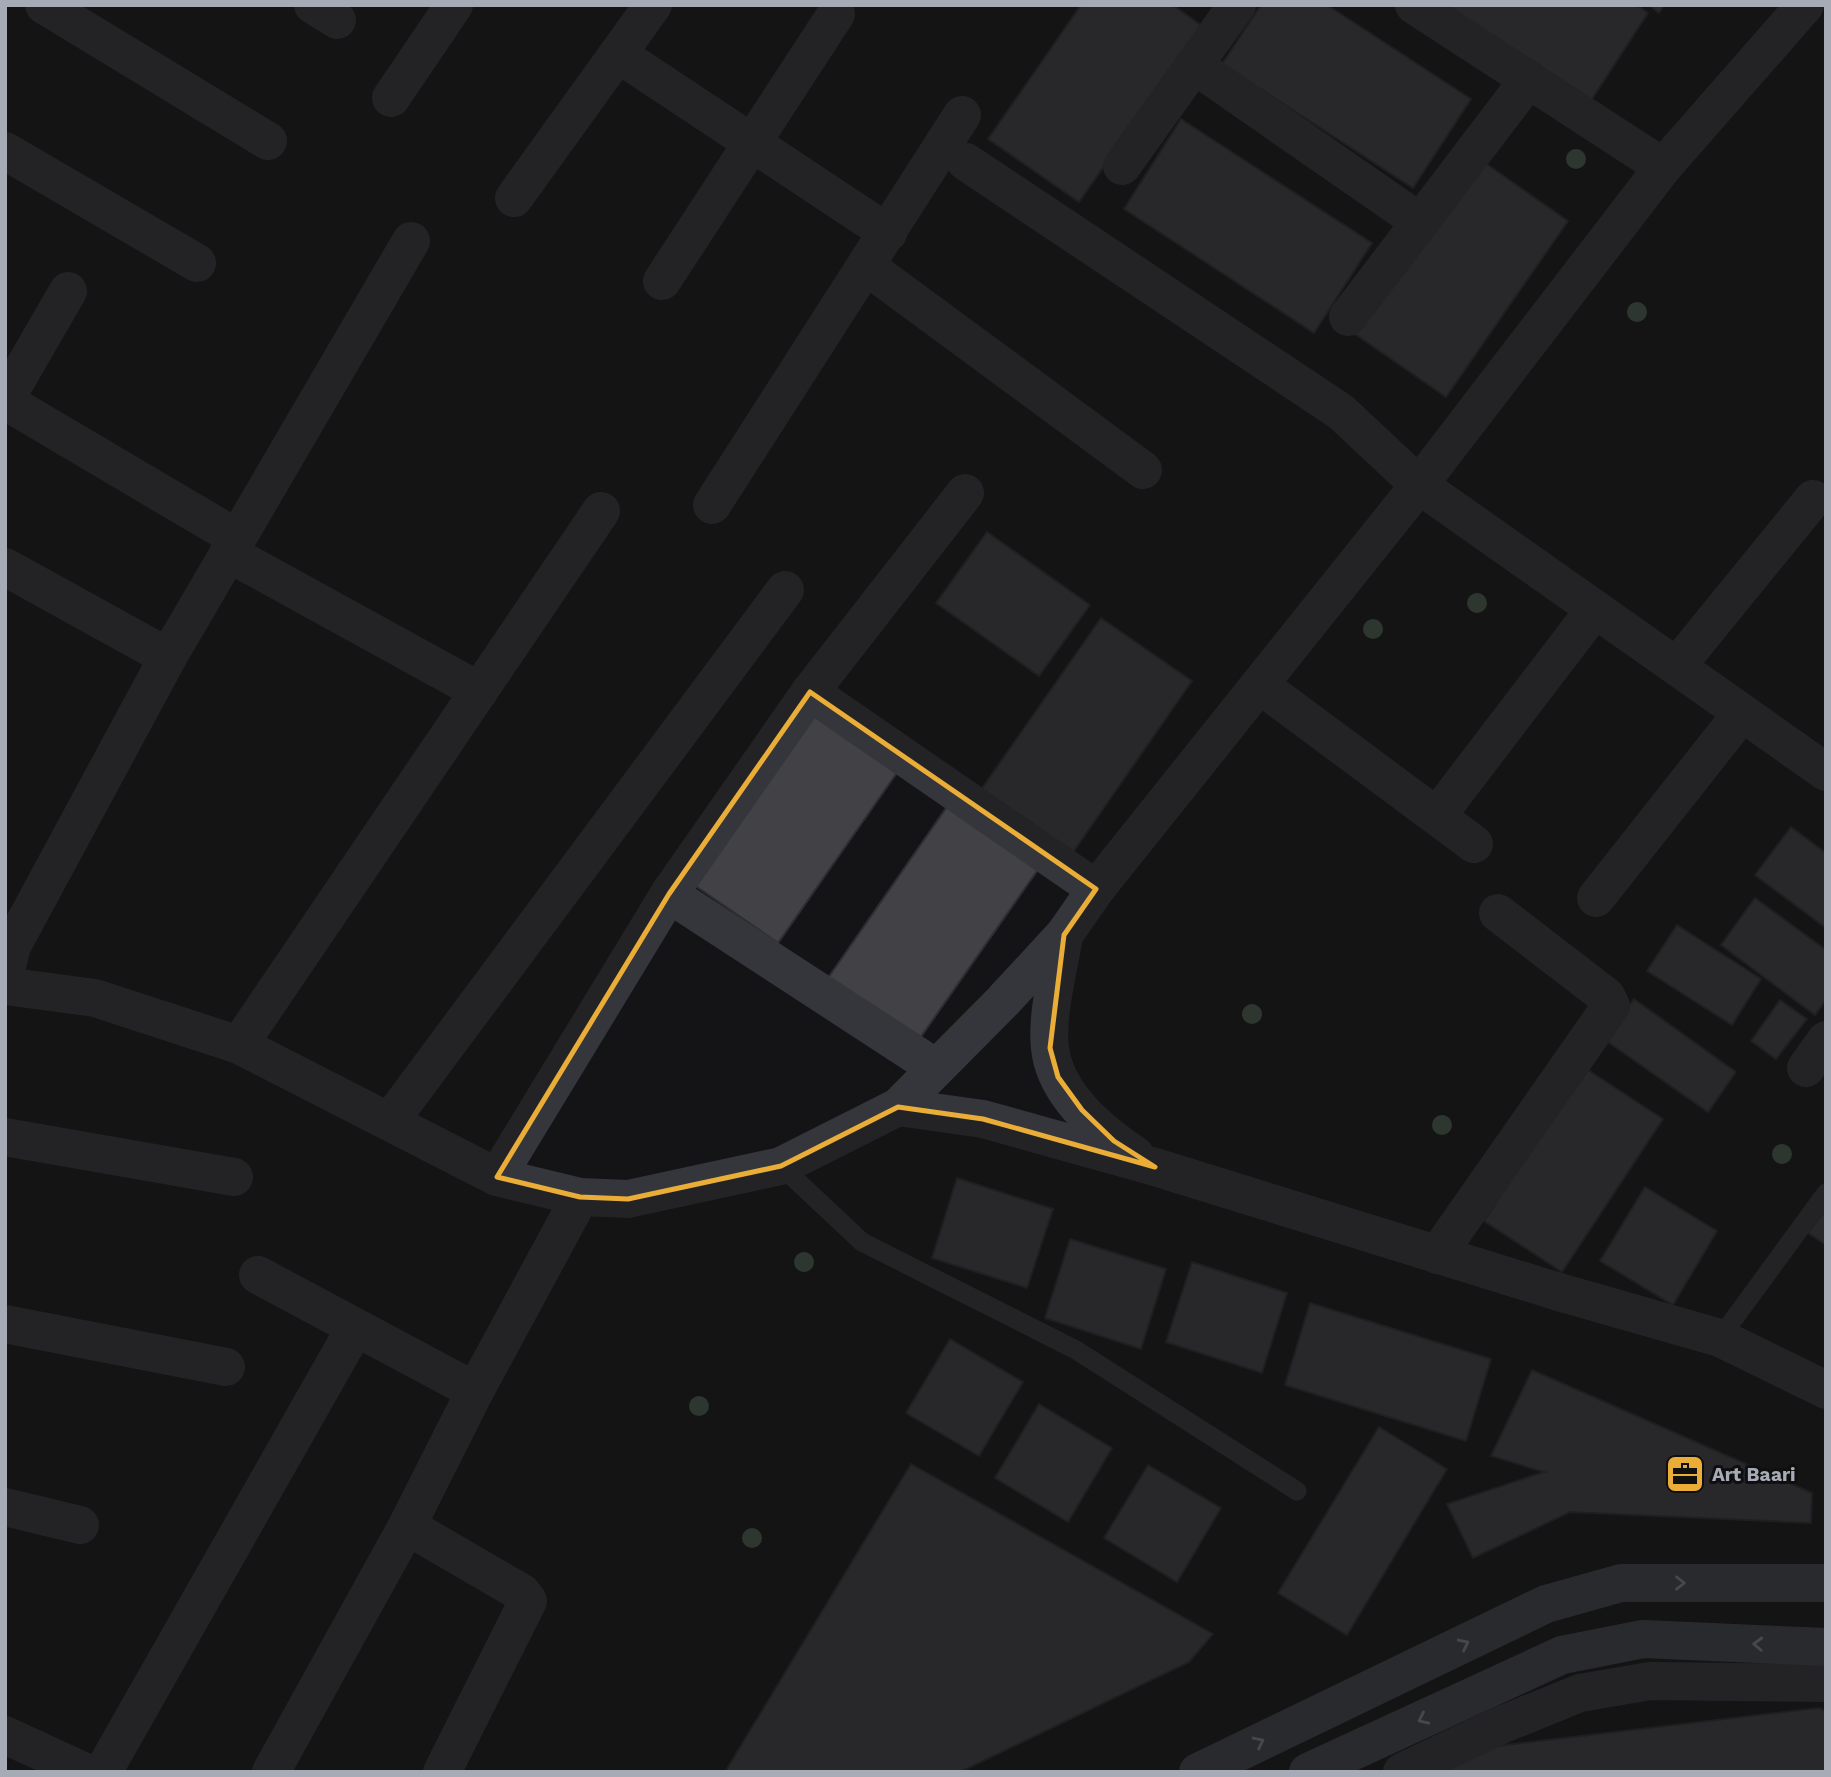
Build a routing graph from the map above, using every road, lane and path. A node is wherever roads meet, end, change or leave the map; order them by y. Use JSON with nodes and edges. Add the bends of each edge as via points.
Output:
{"nodes":[{"id":1,"x":44,"y":5,"type":"edge"},
{"id":2,"x":454,"y":5,"type":"edge"},
{"id":3,"x":653,"y":5,"type":"edge"},
{"id":4,"x":1237,"y":5,"type":"edge"},
{"id":5,"x":1415,"y":5,"type":"edge"},
{"id":6,"x":1805,"y":5,"type":"edge"},
{"id":7,"x":836,"y":15,"type":"dead end"},
{"id":8,"x":618,"y":54,"type":"junction"},
{"id":9,"x":1194,"y":65,"type":"junction"},
{"id":10,"x":1529,"y":79,"type":"junction"},
{"id":11,"x":391,"y":98,"type":"dead end"},
{"id":12,"x":962,"y":115,"type":"dead end"},
{"id":13,"x":268,"y":141,"type":"dead end"},
{"id":14,"x":752,"y":144,"type":"junction"},
{"id":15,"x":5,"y":151,"type":"edge"},
{"id":16,"x":967,"y":162,"type":"dead end"},
{"id":17,"x":1122,"y":166,"type":"dead end"},
{"id":18,"x":1662,"y":167,"type":"junction"},
{"id":19,"x":514,"y":198,"type":"dead end"},
{"id":20,"x":1420,"y":222,"type":"junction"},
{"id":21,"x":888,"y":233,"type":"junction"},
{"id":22,"x":411,"y":241,"type":"dead end"},
{"id":23,"x":197,"y":263,"type":"dead end"},
{"id":24,"x":866,"y":266,"type":"junction"},
{"id":25,"x":662,"y":281,"type":"dead end"},
{"id":26,"x":68,"y":291,"type":"dead end"},
{"id":27,"x":1348,"y":317,"type":"dead end"},
{"id":28,"x":5,"y":400,"type":"edge"},
{"id":29,"x":1143,"y":470,"type":"dead end"},
{"id":30,"x":1419,"y":485,"type":"junction"},
{"id":31,"x":965,"y":493,"type":"dead end"},
{"id":32,"x":1813,"y":499,"type":"dead end"},
{"id":33,"x":712,"y":505,"type":"dead end"},
{"id":34,"x":601,"y":511,"type":"dead end"},
{"id":35,"x":232,"y":546,"type":"junction"},
{"id":36,"x":5,"y":567,"type":"edge"},
{"id":37,"x":785,"y":590,"type":"dead end"},
{"id":38,"x":1595,"y":609,"type":"junction"},
{"id":39,"x":168,"y":657,"type":"junction"},
{"id":40,"x":1676,"y":666,"type":"junction"},
{"id":41,"x":1261,"y":685,"type":"junction"},
{"id":42,"x":479,"y":691,"type":"junction"},
{"id":43,"x":810,"y":692,"type":"junction"},
{"id":44,"x":1742,"y":713,"type":"junction"},
{"id":45,"x":1824,"y":766,"type":"edge"},
{"id":46,"x":1437,"y":816,"type":"junction"},
{"id":47,"x":1474,"y":844,"type":"dead end"},
{"id":48,"x":1096,"y":889,"type":"junction"},
{"id":49,"x":668,"y":894,"type":"junction"},
{"id":50,"x":1596,"y":898,"type":"dead end"},
{"id":51,"x":1498,"y":913,"type":"dead end"},
{"id":52,"x":1064,"y":935,"type":"junction"},
{"id":53,"x":5,"y":974,"type":"edge"},
{"id":54,"x":5,"y":986,"type":"edge"},
{"id":55,"x":239,"y":1045,"type":"junction"},
{"id":56,"x":936,"y":1068,"type":"junction"},
{"id":57,"x":898,"y":1107,"type":"junction"},
{"id":58,"x":390,"y":1121,"type":"junction"},
{"id":59,"x":5,"y":1137,"type":"edge"},
{"id":60,"x":781,"y":1166,"type":"junction"},
{"id":61,"x":1155,"y":1167,"type":"junction"},
{"id":62,"x":234,"y":1177,"type":"dead end"},
{"id":63,"x":496,"y":1177,"type":"junction"},
{"id":64,"x":1826,"y":1193,"type":"edge"},
{"id":65,"x":580,"y":1197,"type":"junction"},
{"id":66,"x":1437,"y":1255,"type":"junction"},
{"id":67,"x":258,"y":1275,"type":"dead end"},
{"id":68,"x":5,"y":1324,"type":"edge"},
{"id":69,"x":355,"y":1328,"type":"junction"},
{"id":70,"x":1720,"y":1338,"type":"junction"},
{"id":71,"x":226,"y":1367,"type":"dead end"},
{"id":72,"x":1826,"y":1390,"type":"edge"},
{"id":73,"x":475,"y":1391,"type":"junction"},
{"id":74,"x":1297,"y":1491,"type":"dead end"},
{"id":75,"x":5,"y":1507,"type":"edge"},
{"id":76,"x":80,"y":1525,"type":"dead end"},
{"id":77,"x":407,"y":1526,"type":"junction"},
{"id":78,"x":1826,"y":1583,"type":"edge"},
{"id":79,"x":1826,"y":1647,"type":"edge"},
{"id":80,"x":1826,"y":1683,"type":"edge"},
{"id":81,"x":5,"y":1735,"type":"edge"},
{"id":82,"x":65,"y":1768,"type":"edge"},
{"id":83,"x":103,"y":1772,"type":"edge"},
{"id":84,"x":271,"y":1772,"type":"edge"},
{"id":85,"x":442,"y":1772,"type":"edge"},
{"id":86,"x":1198,"y":1772,"type":"edge"},
{"id":87,"x":1308,"y":1772,"type":"edge"},
{"id":88,"x":1402,"y":1772,"type":"edge"}],
"edges":[{"from":1,"to":13,"type":"street"},
{"from":2,"to":11,"type":"street"},
{"from":3,"to":8,"type":"street"},
{"from":4,"to":9,"type":"street"},
{"from":5,"to":10,"type":"street"},
{"from":6,"to":18,"type":"street"},
{"from":7,"to":14,"type":"street"},
{"from":8,"to":14,"type":"street"},
{"from":8,"to":19,"type":"street"},
{"from":9,"to":17,"type":"street"},
{"from":9,"to":20,"type":"street"},
{"from":10,"to":18,"type":"street"},
{"from":10,"to":20,"type":"street"},
{"from":12,"to":21,"type":"street"},
{"from":14,"to":21,"type":"street"},
{"from":14,"to":25,"type":"street"},
{"from":15,"to":23,"type":"street"},
{"from":16,"to":30,"type":"street","via":[[1341,412]]},
{"from":18,"to":30,"type":"street"},
{"from":20,"to":27,"type":"street"},
{"from":21,"to":24,"type":"street"},
{"from":22,"to":35,"type":"street"},
{"from":24,"to":29,"type":"street"},
{"from":24,"to":33,"type":"street"},
{"from":26,"to":28,"type":"street"},
{"from":28,"to":35,"type":"street"},
{"from":30,"to":38,"type":"street"},
{"from":30,"to":41,"type":"street"},
{"from":31,"to":43,"type":"street"},
{"from":32,"to":40,"type":"street"},
{"from":34,"to":42,"type":"street"},
{"from":35,"to":39,"type":"street"},
{"from":35,"to":42,"type":"street"},
{"from":36,"to":39,"type":"street"},
{"from":37,"to":58,"type":"street"},
{"from":38,"to":40,"type":"street"},
{"from":38,"to":46,"type":"street"},
{"from":39,"to":53,"type":"street","via":[[12,946]]},
{"from":40,"to":44,"type":"street"},
{"from":41,"to":46,"type":"street"},
{"from":41,"to":48,"type":"street"},
{"from":42,"to":55,"type":"street"},
{"from":43,"to":48,"type":"street"},
{"from":43,"to":49,"type":"street"},
{"from":44,"to":45,"type":"street"},
{"from":44,"to":50,"type":"street"},
{"from":46,"to":47,"type":"street"},
{"from":48,"to":52,"type":"street"},
{"from":49,"to":56,"type":"street"},
{"from":49,"to":63,"type":"street"},
{"from":51,"to":66,"type":"street","via":[[1606,996],[1611,1006]]},
{"from":52,"to":56,"type":"street"},
{"from":52,"to":61,"type":"street","via":[[1050,1048],[1058,1077],[1082,1110],[1114,1141]]},
{"from":54,"to":55,"type":"street","via":[[95,998]]},
{"from":55,"to":58,"type":"street"},
{"from":56,"to":57,"type":"street"},
{"from":57,"to":60,"type":"street"},
{"from":57,"to":61,"type":"street","via":[[983,1119]]},
{"from":58,"to":63,"type":"street"},
{"from":59,"to":62,"type":"street"},
{"from":60,"to":65,"type":"street","via":[[628,1199]]},
{"from":60,"to":74,"type":"lane","via":[[862,1242],[1076,1350]]},
{"from":61,"to":66,"type":"street"},
{"from":63,"to":65,"type":"street"},
{"from":64,"to":70,"type":"lane"},
{"from":65,"to":73,"type":"street"},
{"from":66,"to":70,"type":"street"},
{"from":67,"to":69,"type":"street"},
{"from":68,"to":71,"type":"street"},
{"from":69,"to":73,"type":"street"},
{"from":69,"to":83,"type":"street"},
{"from":70,"to":72,"type":"street"},
{"from":73,"to":77,"type":"street"},
{"from":75,"to":76,"type":"street"},
{"from":77,"to":84,"type":"street"},
{"from":77,"to":85,"type":"street","via":[[523,1593],[528,1601]]},
{"from":86,"to":78,"type":"main road","one_way":true,"via":[[1546,1604],[1620,1583]]},
{"from":79,"to":87,"type":"main road","one_way":true,"via":[[1643,1639],[1562,1655]]},
{"from":80,"to":88,"type":"street","via":[[1650,1681],[1580,1693]]},
{"from":81,"to":82,"type":"street"}]}
